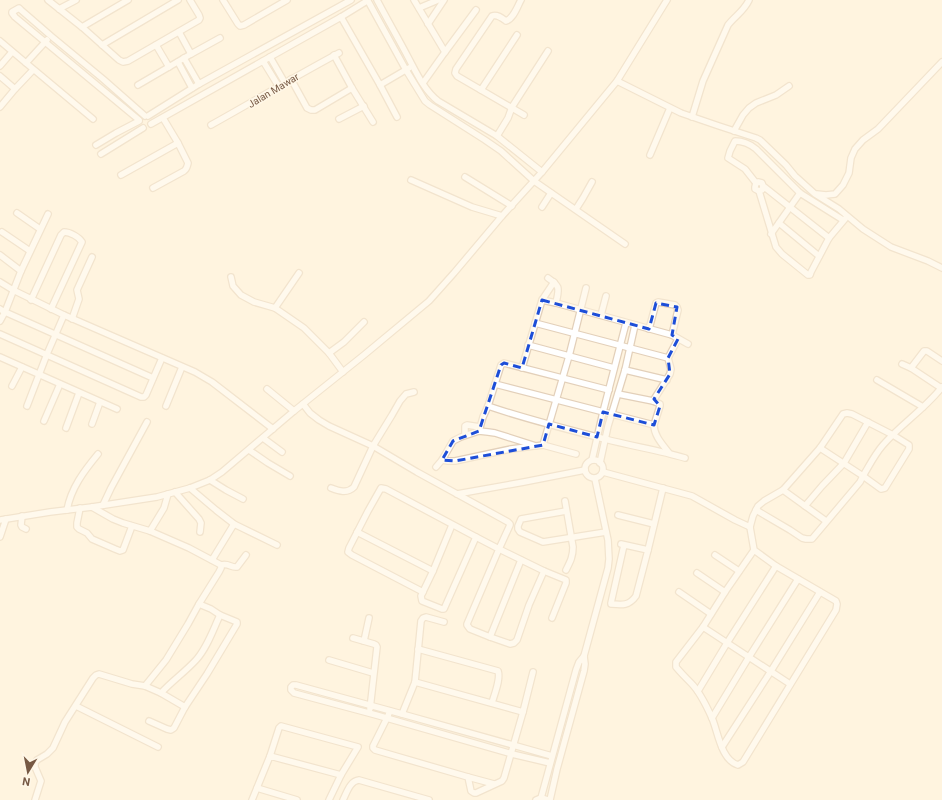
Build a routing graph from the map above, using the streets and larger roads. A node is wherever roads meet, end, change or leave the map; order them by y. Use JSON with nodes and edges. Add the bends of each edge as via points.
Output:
{"nodes":[{"id":1,"x":48,"y":0,"type":"edge"},
{"id":2,"x":76,"y":0,"type":"edge"},
{"id":3,"x":128,"y":0,"type":"edge"},
{"id":4,"x":178,"y":0,"type":"edge"},
{"id":5,"x":190,"y":0,"type":"edge"},
{"id":6,"x":224,"y":0,"type":"edge"},
{"id":7,"x":287,"y":0,"type":"edge"},
{"id":8,"x":351,"y":0,"type":"edge"},
{"id":9,"x":377,"y":0,"type":"edge"},
{"id":10,"x":414,"y":0,"type":"edge"},
{"id":11,"x":438,"y":0,"type":"edge"},
{"id":12,"x":444,"y":0,"type":"edge"},
{"id":13,"x":521,"y":0,"type":"edge"},
{"id":14,"x":667,"y":0,"type":"edge"},
{"id":15,"x":749,"y":0,"type":"edge"},
{"id":16,"x":368,"y":1,"type":"edge"},
{"id":17,"x":419,"y":8,"type":"junction"},
{"id":18,"x":59,"y":9,"type":"junction"},
{"id":19,"x":476,"y":10,"type":"dead end"},
{"id":20,"x":341,"y":17,"type":"junction"},
{"id":21,"x":428,"y":24,"type":"junction"},
{"id":22,"x":82,"y":27,"type":"junction"},
{"id":23,"x":179,"y":32,"type":"junction"},
{"id":24,"x":517,"y":35,"type":"dead end"},
{"id":25,"x":51,"y":36,"type":"junction"},
{"id":26,"x":220,"y":38,"type":"dead end"},
{"id":27,"x":0,"y":41,"type":"edge"},
{"id":28,"x":45,"y":42,"type":"junction"},
{"id":29,"x":102,"y":45,"type":"junction"},
{"id":30,"x":156,"y":45,"type":"junction"},
{"id":31,"x":548,"y":51,"type":"dead end"},
{"id":32,"x":12,"y":52,"type":"junction"},
{"id":33,"x":445,"y":52,"type":"junction"},
{"id":34,"x":191,"y":54,"type":"junction"},
{"id":35,"x":270,"y":57,"type":"junction"},
{"id":36,"x":184,"y":58,"type":"junction"},
{"id":37,"x":263,"y":61,"type":"junction"},
{"id":38,"x":178,"y":62,"type":"junction"},
{"id":39,"x":942,"y":62,"type":"edge"},
{"id":40,"x":26,"y":63,"type":"junction"},
{"id":41,"x":0,"y":66,"type":"edge"},
{"id":42,"x":413,"y":66,"type":"junction"},
{"id":43,"x":169,"y":67,"type":"junction"},
{"id":44,"x":33,"y":70,"type":"junction"},
{"id":45,"x":406,"y":70,"type":"junction"},
{"id":46,"x":0,"y":76,"type":"edge"},
{"id":47,"x":291,"y":79,"type":"junction"},
{"id":48,"x":617,"y":81,"type":"junction"},
{"id":49,"x":423,"y":82,"type":"junction"},
{"id":50,"x":285,"y":83,"type":"junction"},
{"id":51,"x":199,"y":84,"type":"junction"},
{"id":52,"x":138,"y":85,"type":"dead end"},
{"id":53,"x":380,"y":85,"type":"junction"},
{"id":54,"x":789,"y":86,"type":"dead end"},
{"id":55,"x":279,"y":87,"type":"junction"},
{"id":56,"x":192,"y":88,"type":"junction"},
{"id":57,"x":352,"y":88,"type":"junction"},
{"id":58,"x":15,"y":89,"type":"junction"},
{"id":59,"x":481,"y":90,"type":"junction"},
{"id":60,"x":364,"y":106,"type":"junction"},
{"id":61,"x":0,"y":107,"type":"edge"},
{"id":62,"x":512,"y":107,"type":"junction"},
{"id":63,"x":451,"y":108,"type":"junction"},
{"id":64,"x":670,"y":108,"type":"junction"},
{"id":65,"x":446,"y":115,"type":"junction"},
{"id":66,"x":524,"y":115,"type":"dead end"},
{"id":67,"x":146,"y":116,"type":"junction"},
{"id":68,"x":397,"y":117,"type":"dead end"},
{"id":69,"x":692,"y":117,"type":"junction"},
{"id":70,"x":163,"y":118,"type":"junction"},
{"id":71,"x":93,"y":119,"type":"dead end"},
{"id":72,"x":339,"y":119,"type":"dead end"},
{"id":73,"x":139,"y":121,"type":"junction"},
{"id":74,"x":373,"y":122,"type":"dead end"},
{"id":75,"x":151,"y":124,"type":"junction"},
{"id":76,"x":211,"y":125,"type":"dead end"},
{"id":77,"x":143,"y":128,"type":"junction"},
{"id":78,"x":734,"y":130,"type":"junction"},
{"id":79,"x":497,"y":136,"type":"junction"},
{"id":80,"x":178,"y":143,"type":"junction"},
{"id":81,"x":507,"y":144,"type":"junction"},
{"id":82,"x":96,"y":145,"type":"dead end"},
{"id":83,"x":501,"y":151,"type":"junction"},
{"id":84,"x":101,"y":154,"type":"dead end"},
{"id":85,"x":650,"y":155,"type":"dead end"},
{"id":86,"x":522,"y":156,"type":"junction"},
{"id":87,"x":515,"y":163,"type":"junction"},
{"id":88,"x":542,"y":172,"type":"junction"},
{"id":89,"x":121,"y":175,"type":"dead end"},
{"id":90,"x":465,"y":177,"type":"dead end"},
{"id":91,"x":411,"y":180,"type":"dead end"},
{"id":92,"x":534,"y":181,"type":"junction"},
{"id":93,"x":592,"y":182,"type":"dead end"},
{"id":94,"x":756,"y":183,"type":"junction"},
{"id":95,"x":763,"y":186,"type":"junction"},
{"id":96,"x":153,"y":188,"type":"dead end"},
{"id":97,"x":759,"y":191,"type":"junction"},
{"id":98,"x":551,"y":193,"type":"junction"},
{"id":99,"x":800,"y":193,"type":"junction"},
{"id":100,"x":815,"y":194,"type":"junction"},
{"id":101,"x":512,"y":206,"type":"junction"},
{"id":102,"x":542,"y":207,"type":"dead end"},
{"id":103,"x":790,"y":207,"type":"junction"},
{"id":104,"x":576,"y":209,"type":"junction"},
{"id":105,"x":17,"y":213,"type":"dead end"},
{"id":106,"x":48,"y":214,"type":"dead end"},
{"id":107,"x":502,"y":216,"type":"junction"},
{"id":108,"x":848,"y":216,"type":"junction"},
{"id":109,"x":843,"y":220,"type":"junction"},
{"id":110,"x":779,"y":224,"type":"junction"},
{"id":111,"x":40,"y":229,"type":"junction"},
{"id":112,"x":2,"y":232,"type":"dead end"},
{"id":113,"x":771,"y":234,"type":"junction"},
{"id":114,"x":829,"y":238,"type":"junction"},
{"id":115,"x":625,"y":244,"type":"dead end"},
{"id":116,"x":30,"y":251,"type":"junction"},
{"id":117,"x":0,"y":255,"type":"edge"},
{"id":118,"x":819,"y":256,"type":"junction"},
{"id":119,"x":92,"y":257,"type":"dead end"},
{"id":120,"x":942,"y":268,"type":"edge"},
{"id":121,"x":21,"y":271,"type":"junction"},
{"id":122,"x":300,"y":273,"type":"dead end"},
{"id":123,"x":231,"y":277,"type":"dead end"},
{"id":124,"x":548,"y":278,"type":"dead end"},
{"id":125,"x":0,"y":282,"type":"edge"},
{"id":126,"x":554,"y":282,"type":"junction"},
{"id":127,"x":586,"y":288,"type":"dead end"},
{"id":128,"x":13,"y":290,"type":"junction"},
{"id":129,"x":606,"y":296,"type":"dead end"},
{"id":130,"x":31,"y":300,"type":"junction"},
{"id":131,"x":542,"y":300,"type":"junction"},
{"id":132,"x":556,"y":302,"type":"junction"},
{"id":133,"x":275,"y":308,"type":"junction"},
{"id":134,"x":51,"y":309,"type":"junction"},
{"id":135,"x":580,"y":309,"type":"junction"},
{"id":136,"x":2,"y":310,"type":"edge"},
{"id":137,"x":64,"y":315,"type":"junction"},
{"id":138,"x":601,"y":315,"type":"junction"},
{"id":139,"x":72,"y":319,"type":"junction"},
{"id":140,"x":0,"y":321,"type":"edge"},
{"id":141,"x":364,"y":322,"type":"dead end"},
{"id":142,"x":535,"y":323,"type":"junction"},
{"id":143,"x":626,"y":323,"type":"junction"},
{"id":144,"x":635,"y":325,"type":"junction"},
{"id":145,"x":649,"y":328,"type":"junction"},
{"id":146,"x":574,"y":333,"type":"junction"},
{"id":147,"x":0,"y":334,"type":"edge"},
{"id":148,"x":56,"y":334,"type":"junction"},
{"id":149,"x":672,"y":335,"type":"junction"},
{"id":150,"x":678,"y":339,"type":"junction"},
{"id":151,"x":688,"y":344,"type":"dead end"},
{"id":152,"x":528,"y":345,"type":"junction"},
{"id":153,"x":620,"y":346,"type":"junction"},
{"id":154,"x":630,"y":348,"type":"junction"},
{"id":155,"x":329,"y":353,"type":"junction"},
{"id":156,"x":47,"y":354,"type":"junction"},
{"id":157,"x":569,"y":356,"type":"junction"},
{"id":158,"x":0,"y":358,"type":"edge"},
{"id":159,"x":162,"y":358,"type":"junction"},
{"id":160,"x":668,"y":358,"type":"junction"},
{"id":161,"x":942,"y":360,"type":"edge"},
{"id":162,"x":902,"y":364,"type":"dead end"},
{"id":163,"x":182,"y":366,"type":"junction"},
{"id":164,"x":22,"y":367,"type":"junction"},
{"id":165,"x":522,"y":368,"type":"junction"},
{"id":166,"x":614,"y":368,"type":"junction"},
{"id":167,"x":911,"y":368,"type":"junction"},
{"id":168,"x":625,"y":370,"type":"junction"},
{"id":169,"x":343,"y":372,"type":"junction"},
{"id":170,"x":39,"y":374,"type":"junction"},
{"id":171,"x":153,"y":378,"type":"junction"},
{"id":172,"x":562,"y":379,"type":"junction"},
{"id":173,"x":667,"y":380,"type":"junction"},
{"id":174,"x":877,"y":380,"type":"dead end"},
{"id":175,"x":60,"y":384,"type":"junction"},
{"id":176,"x":495,"y":384,"type":"junction"},
{"id":177,"x":12,"y":386,"type":"dead end"},
{"id":178,"x":942,"y":388,"type":"edge"},
{"id":179,"x":267,"y":389,"type":"dead end"},
{"id":180,"x":609,"y":390,"type":"junction"},
{"id":181,"x":79,"y":392,"type":"junction"},
{"id":182,"x":414,"y":392,"type":"dead end"},
{"id":183,"x":618,"y":394,"type":"junction"},
{"id":184,"x":556,"y":400,"type":"junction"},
{"id":185,"x":653,"y":401,"type":"junction"},
{"id":186,"x":100,"y":402,"type":"junction"},
{"id":187,"x":303,"y":404,"type":"junction"},
{"id":188,"x":26,"y":406,"type":"dead end"},
{"id":189,"x":166,"y":406,"type":"dead end"},
{"id":190,"x":488,"y":406,"type":"junction"},
{"id":191,"x":923,"y":407,"type":"junction"},
{"id":192,"x":117,"y":409,"type":"dead end"},
{"id":193,"x":294,"y":412,"type":"junction"},
{"id":194,"x":603,"y":412,"type":"junction"},
{"id":195,"x":611,"y":415,"type":"junction"},
{"id":196,"x":44,"y":421,"type":"dead end"},
{"id":197,"x":146,"y":422,"type":"dead end"},
{"id":198,"x":868,"y":422,"type":"junction"},
{"id":199,"x":92,"y":424,"type":"dead end"},
{"id":200,"x":549,"y":424,"type":"junction"},
{"id":201,"x":654,"y":425,"type":"junction"},
{"id":202,"x":66,"y":428,"type":"dead end"},
{"id":203,"x":273,"y":429,"type":"junction"},
{"id":204,"x":479,"y":429,"type":"junction"},
{"id":205,"x":893,"y":435,"type":"junction"},
{"id":206,"x":465,"y":436,"type":"junction"},
{"id":207,"x":597,"y":437,"type":"junction"},
{"id":208,"x":263,"y":438,"type":"junction"},
{"id":209,"x":605,"y":440,"type":"junction"},
{"id":210,"x":543,"y":445,"type":"junction"},
{"id":211,"x":373,"y":446,"type":"junction"},
{"id":212,"x":536,"y":446,"type":"junction"},
{"id":213,"x":820,"y":448,"type":"junction"},
{"id":214,"x":250,"y":450,"type":"junction"},
{"id":215,"x":282,"y":452,"type":"dead end"},
{"id":216,"x":98,"y":454,"type":"dead end"},
{"id":217,"x":576,"y":454,"type":"dead end"},
{"id":218,"x":669,"y":454,"type":"junction"},
{"id":219,"x":685,"y":458,"type":"dead end"},
{"id":220,"x":442,"y":460,"type":"junction"},
{"id":221,"x":592,"y":460,"type":"junction"},
{"id":222,"x":600,"y":462,"type":"junction"},
{"id":223,"x":844,"y":463,"type":"junction"},
{"id":224,"x":436,"y":467,"type":"dead end"},
{"id":225,"x":584,"y":470,"type":"junction"},
{"id":226,"x":603,"y":472,"type":"junction"},
{"id":227,"x":290,"y":476,"type":"dead end"},
{"id":228,"x":863,"y":476,"type":"junction"},
{"id":229,"x":595,"y":479,"type":"junction"},
{"id":230,"x":210,"y":480,"type":"junction"},
{"id":231,"x":190,"y":488,"type":"junction"},
{"id":232,"x":331,"y":488,"type":"dead end"},
{"id":233,"x":663,"y":488,"type":"junction"},
{"id":234,"x":782,"y":490,"type":"junction"},
{"id":235,"x":174,"y":492,"type":"junction"},
{"id":236,"x":168,"y":494,"type":"junction"},
{"id":237,"x":457,"y":494,"type":"junction"},
{"id":238,"x":243,"y":499,"type":"dead end"},
{"id":239,"x":564,"y":501,"type":"dead end"},
{"id":240,"x":103,"y":505,"type":"junction"},
{"id":241,"x":805,"y":506,"type":"junction"},
{"id":242,"x":92,"y":507,"type":"junction"},
{"id":243,"x":80,"y":508,"type":"junction"},
{"id":244,"x":67,"y":510,"type":"junction"},
{"id":245,"x":756,"y":510,"type":"junction"},
{"id":246,"x":566,"y":512,"type":"junction"},
{"id":247,"x":618,"y":515,"type":"dead end"},
{"id":248,"x":22,"y":516,"type":"junction"},
{"id":249,"x":3,"y":519,"type":"edge"},
{"id":250,"x":826,"y":521,"type":"junction"},
{"id":251,"x":234,"y":524,"type":"junction"},
{"id":252,"x":654,"y":524,"type":"junction"},
{"id":253,"x":452,"y":525,"type":"junction"},
{"id":254,"x":132,"y":526,"type":"junction"},
{"id":255,"x":749,"y":526,"type":"junction"},
{"id":256,"x":26,"y":529,"type":"dead end"},
{"id":257,"x":150,"y":531,"type":"junction"},
{"id":258,"x":200,"y":532,"type":"dead end"},
{"id":259,"x":357,"y":532,"type":"junction"},
{"id":260,"x":606,"y":532,"type":"junction"},
{"id":261,"x":0,"y":536,"type":"edge"},
{"id":262,"x":476,"y":537,"type":"junction"},
{"id":263,"x":571,"y":537,"type":"junction"},
{"id":264,"x":277,"y":544,"type":"dead end"},
{"id":265,"x":499,"y":549,"type":"junction"},
{"id":266,"x":648,"y":550,"type":"junction"},
{"id":267,"x":754,"y":550,"type":"junction"},
{"id":268,"x":246,"y":555,"type":"dead end"},
{"id":269,"x":715,"y":555,"type":"dead end"},
{"id":270,"x":212,"y":560,"type":"junction"},
{"id":271,"x":521,"y":560,"type":"junction"},
{"id":272,"x":221,"y":565,"type":"junction"},
{"id":273,"x":776,"y":566,"type":"junction"},
{"id":274,"x":566,"y":570,"type":"dead end"},
{"id":275,"x":433,"y":571,"type":"junction"},
{"id":276,"x":544,"y":571,"type":"junction"},
{"id":277,"x":739,"y":571,"type":"junction"},
{"id":278,"x":697,"y":572,"type":"dead end"},
{"id":279,"x":798,"y":579,"type":"junction"},
{"id":280,"x":423,"y":592,"type":"junction"},
{"id":281,"x":679,"y":592,"type":"dead end"},
{"id":282,"x":725,"y":592,"type":"junction"},
{"id":283,"x":820,"y":592,"type":"junction"},
{"id":284,"x":199,"y":604,"type":"junction"},
{"id":285,"x":711,"y":614,"type":"junction"},
{"id":286,"x":220,"y":616,"type":"junction"},
{"id":287,"x":369,"y":618,"type":"dead end"},
{"id":288,"x":552,"y":618,"type":"dead end"},
{"id":289,"x":444,"y":622,"type":"dead end"},
{"id":290,"x":703,"y":627,"type":"junction"},
{"id":291,"x":490,"y":637,"type":"junction"},
{"id":292,"x":353,"y":638,"type":"dead end"},
{"id":293,"x":364,"y":641,"type":"junction"},
{"id":294,"x":727,"y":643,"type":"junction"},
{"id":295,"x":418,"y":649,"type":"junction"},
{"id":296,"x":584,"y":656,"type":"junction"},
{"id":297,"x":749,"y":657,"type":"junction"},
{"id":298,"x":330,"y":660,"type":"dead end"},
{"id":299,"x":771,"y":671,"type":"junction"},
{"id":300,"x":533,"y":672,"type":"dead end"},
{"id":301,"x":373,"y":673,"type":"junction"},
{"id":302,"x":415,"y":682,"type":"junction"},
{"id":303,"x":790,"y":684,"type":"junction"},
{"id":304,"x":145,"y":686,"type":"junction"},
{"id":305,"x":698,"y":692,"type":"junction"},
{"id":306,"x":162,"y":694,"type":"junction"},
{"id":307,"x":492,"y":703,"type":"junction"},
{"id":308,"x":76,"y":706,"type":"junction"},
{"id":309,"x":370,"y":706,"type":"junction"},
{"id":310,"x":185,"y":707,"type":"junction"},
{"id":311,"x":390,"y":711,"type":"junction"},
{"id":312,"x":523,"y":712,"type":"junction"},
{"id":313,"x":368,"y":713,"type":"junction"},
{"id":314,"x":402,"y":714,"type":"junction"},
{"id":315,"x":387,"y":718,"type":"junction"},
{"id":316,"x":712,"y":718,"type":"junction"},
{"id":317,"x":149,"y":721,"type":"dead end"},
{"id":318,"x":514,"y":745,"type":"junction"},
{"id":319,"x":722,"y":746,"type":"junction"},
{"id":320,"x":158,"y":747,"type":"dead end"},
{"id":321,"x":512,"y":754,"type":"junction"},
{"id":322,"x":270,"y":756,"type":"junction"},
{"id":323,"x":552,"y":756,"type":"junction"},
{"id":324,"x":550,"y":764,"type":"junction"},
{"id":325,"x":341,"y":775,"type":"junction"},
{"id":326,"x":468,"y":777,"type":"junction"},
{"id":327,"x":494,"y":784,"type":"junction"},
{"id":328,"x":257,"y":788,"type":"junction"},
{"id":329,"x":538,"y":799,"type":"edge"},
{"id":330,"x":35,"y":800,"type":"edge"},
{"id":331,"x":252,"y":800,"type":"edge"},
{"id":332,"x":297,"y":800,"type":"edge"},
{"id":333,"x":329,"y":800,"type":"edge"},
{"id":334,"x":343,"y":800,"type":"edge"},
{"id":335,"x":429,"y":800,"type":"edge"},
{"id":336,"x":549,"y":800,"type":"edge"}],
"edges":[{"from":1,"to":18,"type":"street"},
{"from":2,"to":18,"type":"street"},
{"from":3,"to":22,"type":"street"},
{"from":4,"to":29,"type":"street"},
{"from":5,"to":23,"type":"street","via":[[200,18]]},
{"from":6,"to":7,"type":"street","via":[[240,26]]},
{"from":8,"to":51,"type":"street"},
{"from":9,"to":42,"type":"street"},
{"from":10,"to":17,"type":"street"},
{"from":11,"to":17,"type":"street"},
{"from":12,"to":21,"type":"street"},
{"from":13,"to":59,"type":"street","via":[[509,21],[492,16],[456,69],[457,76]]},
{"from":14,"to":48,"type":"street"},
{"from":15,"to":69,"type":"street","via":[[728,25],[703,81]]},
{"from":16,"to":20,"type":"street"},
{"from":16,"to":45,"type":"street"},
{"from":17,"to":21,"type":"street"},
{"from":18,"to":22,"type":"street"},
{"from":19,"to":33,"type":"street"},
{"from":20,"to":35,"type":"street"},
{"from":20,"to":53,"type":"street"},
{"from":21,"to":33,"type":"street"},
{"from":22,"to":29,"type":"street"},
{"from":23,"to":30,"type":"street"},
{"from":23,"to":34,"type":"street"},
{"from":24,"to":59,"type":"street"},
{"from":25,"to":28,"type":"street"},
{"from":25,"to":28,"type":"street","via":[[19,8],[12,12]]},
{"from":25,"to":67,"type":"street"},
{"from":26,"to":34,"type":"street"},
{"from":27,"to":32,"type":"street"},
{"from":28,"to":40,"type":"street"},
{"from":28,"to":73,"type":"street"},
{"from":29,"to":30,"type":"street","via":[[123,62]]},
{"from":30,"to":43,"type":"street"},
{"from":31,"to":62,"type":"street"},
{"from":32,"to":40,"type":"street"},
{"from":32,"to":41,"type":"street"},
{"from":33,"to":49,"type":"street"},
{"from":34,"to":36,"type":"street"},
{"from":35,"to":37,"type":"street"},
{"from":35,"to":50,"type":"street"},
{"from":36,"to":38,"type":"street"},
{"from":36,"to":51,"type":"street"},
{"from":37,"to":55,"type":"street"},
{"from":37,"to":70,"type":"street"},
{"from":38,"to":43,"type":"street"},
{"from":38,"to":56,"type":"street"},
{"from":39,"to":100,"type":"street","via":[[878,129],[855,149],[843,186],[835,194]]},
{"from":40,"to":44,"type":"street"},
{"from":42,"to":45,"type":"street"},
{"from":42,"to":49,"type":"street"},
{"from":43,"to":52,"type":"street"},
{"from":44,"to":58,"type":"street"},
{"from":44,"to":71,"type":"street"},
{"from":45,"to":53,"type":"street"},
{"from":45,"to":65,"type":"street","via":[[425,101]]},
{"from":46,"to":58,"type":"street"},
{"from":47,"to":50,"type":"street","name":"Jalan Mawar"},
{"from":47,"to":57,"type":"street","via":[[307,108],[311,110],[319,108]]},
{"from":47,"to":57,"type":"street","name":"Jalan Mawar","via":[[337,54]]},
{"from":48,"to":64,"type":"street"},
{"from":48,"to":88,"type":"street"},
{"from":49,"to":63,"type":"street","via":[[432,96]]},
{"from":50,"to":55,"type":"street","name":"Jalan Mawar"},
{"from":51,"to":56,"type":"street"},
{"from":53,"to":68,"type":"street"},
{"from":54,"to":78,"type":"street","via":[[748,108]]},
{"from":55,"to":76,"type":"street","name":"Jalan Mawar"},
{"from":56,"to":67,"type":"street"},
{"from":57,"to":60,"type":"street"},
{"from":58,"to":61,"type":"street"},
{"from":59,"to":62,"type":"street"},
{"from":60,"to":72,"type":"street"},
{"from":60,"to":74,"type":"street"},
{"from":62,"to":66,"type":"street"},
{"from":62,"to":79,"type":"street"},
{"from":63,"to":65,"type":"street"},
{"from":63,"to":79,"type":"street"},
{"from":64,"to":69,"type":"street"},
{"from":64,"to":85,"type":"street"},
{"from":65,"to":83,"type":"street"},
{"from":67,"to":73,"type":"street"},
{"from":67,"to":75,"type":"street","via":[[151,119]]},
{"from":69,"to":78,"type":"street"},
{"from":70,"to":75,"type":"street"},
{"from":70,"to":80,"type":"street"},
{"from":73,"to":77,"type":"street"},
{"from":73,"to":82,"type":"street"},
{"from":75,"to":77,"type":"street","via":[[148,128]]},
{"from":77,"to":84,"type":"street"},
{"from":78,"to":100,"type":"street","via":[[760,140]]},
{"from":79,"to":81,"type":"street"},
{"from":80,"to":89,"type":"street"},
{"from":80,"to":96,"type":"street","via":[[188,163],[187,169]]},
{"from":81,"to":83,"type":"street"},
{"from":81,"to":86,"type":"street"},
{"from":83,"to":87,"type":"street"},
{"from":86,"to":87,"type":"street"},
{"from":86,"to":88,"type":"street"},
{"from":87,"to":92,"type":"street"},
{"from":88,"to":92,"type":"street"},
{"from":90,"to":101,"type":"street"},
{"from":91,"to":107,"type":"street"},
{"from":92,"to":98,"type":"street"},
{"from":92,"to":101,"type":"street"},
{"from":93,"to":104,"type":"street"},
{"from":94,"to":95,"type":"street","via":[[762,183]]},
{"from":94,"to":97,"type":"street","via":[[755,189]]},
{"from":94,"to":99,"type":"street","via":[[745,169],[728,158],[734,141],[756,149]]},
{"from":95,"to":97,"type":"street"},
{"from":95,"to":103,"type":"street"},
{"from":97,"to":113,"type":"street"},
{"from":98,"to":102,"type":"street"},
{"from":98,"to":104,"type":"street"},
{"from":99,"to":103,"type":"street"},
{"from":99,"to":109,"type":"street"},
{"from":100,"to":108,"type":"street"},
{"from":101,"to":107,"type":"street"},
{"from":103,"to":110,"type":"street"},
{"from":103,"to":114,"type":"street"},
{"from":104,"to":115,"type":"street"},
{"from":105,"to":111,"type":"street"},
{"from":106,"to":111,"type":"street"},
{"from":107,"to":169,"type":"street","via":[[429,301]]},
{"from":108,"to":109,"type":"street"},
{"from":108,"to":120,"type":"street","via":[[891,247]]},
{"from":109,"to":114,"type":"street"},
{"from":110,"to":113,"type":"street"},
{"from":110,"to":118,"type":"street"},
{"from":111,"to":116,"type":"street"},
{"from":112,"to":116,"type":"street"},
{"from":113,"to":118,"type":"street","via":[[777,249],[808,275]]},
{"from":114,"to":118,"type":"street"},
{"from":116,"to":121,"type":"street"},
{"from":117,"to":121,"type":"street"},
{"from":119,"to":139,"type":"street","via":[[77,290],[80,299]]},
{"from":121,"to":128,"type":"street"},
{"from":122,"to":133,"type":"street"},
{"from":123,"to":133,"type":"street","via":[[233,286],[241,295]]},
{"from":124,"to":126,"type":"street"},
{"from":125,"to":128,"type":"street"},
{"from":126,"to":131,"type":"street"},
{"from":126,"to":132,"type":"street","via":[[558,287]]},
{"from":127,"to":135,"type":"street"},
{"from":128,"to":130,"type":"street"},
{"from":128,"to":136,"type":"street"},
{"from":129,"to":138,"type":"street"},
{"from":130,"to":134,"type":"street"},
{"from":130,"to":134,"type":"street","via":[[61,235],[68,232],[82,242]]},
{"from":131,"to":132,"type":"street"},
{"from":131,"to":142,"type":"street"},
{"from":132,"to":135,"type":"street"},
{"from":133,"to":155,"type":"street","via":[[304,328]]},
{"from":134,"to":137,"type":"street"},
{"from":135,"to":138,"type":"street"},
{"from":135,"to":146,"type":"street"},
{"from":136,"to":140,"type":"street"},
{"from":136,"to":148,"type":"street"},
{"from":137,"to":139,"type":"street"},
{"from":137,"to":148,"type":"street"},
{"from":138,"to":143,"type":"street"},
{"from":139,"to":159,"type":"street"},
{"from":141,"to":155,"type":"street"},
{"from":142,"to":146,"type":"street"},
{"from":142,"to":152,"type":"street"},
{"from":143,"to":144,"type":"street"},
{"from":143,"to":153,"type":"street"},
{"from":144,"to":145,"type":"street"},
{"from":144,"to":154,"type":"street"},
{"from":145,"to":149,"type":"street"},
{"from":145,"to":149,"type":"street","via":[[656,303],[675,305],[678,310]]},
{"from":146,"to":153,"type":"street"},
{"from":146,"to":157,"type":"street"},
{"from":147,"to":156,"type":"street"},
{"from":148,"to":156,"type":"street"},
{"from":148,"to":171,"type":"street"},
{"from":149,"to":150,"type":"street"},
{"from":150,"to":151,"type":"street"},
{"from":150,"to":160,"type":"street"},
{"from":152,"to":157,"type":"street"},
{"from":152,"to":165,"type":"street"},
{"from":153,"to":154,"type":"street"},
{"from":153,"to":166,"type":"street"},
{"from":154,"to":160,"type":"street"},
{"from":154,"to":168,"type":"street"},
{"from":155,"to":169,"type":"street"},
{"from":156,"to":170,"type":"street"},
{"from":156,"to":171,"type":"street","via":[[142,397],[146,395]]},
{"from":157,"to":166,"type":"street"},
{"from":157,"to":172,"type":"street"},
{"from":158,"to":164,"type":"street"},
{"from":159,"to":163,"type":"street"},
{"from":159,"to":171,"type":"street"},
{"from":160,"to":173,"type":"street","via":[[671,369]]},
{"from":161,"to":167,"type":"street","via":[[924,351]]},
{"from":162,"to":167,"type":"street"},
{"from":163,"to":189,"type":"street"},
{"from":163,"to":203,"type":"street","via":[[212,382]]},
{"from":164,"to":170,"type":"street"},
{"from":164,"to":177,"type":"street"},
{"from":165,"to":172,"type":"street"},
{"from":165,"to":176,"type":"street","via":[[504,363]]},
{"from":166,"to":180,"type":"street"},
{"from":167,"to":178,"type":"street"},
{"from":168,"to":173,"type":"street"},
{"from":168,"to":183,"type":"street"},
{"from":169,"to":187,"type":"street"},
{"from":170,"to":175,"type":"street"},
{"from":170,"to":188,"type":"street"},
{"from":172,"to":180,"type":"street"},
{"from":172,"to":184,"type":"street"},
{"from":173,"to":185,"type":"street"},
{"from":174,"to":191,"type":"street"},
{"from":175,"to":181,"type":"street"},
{"from":175,"to":196,"type":"street"},
{"from":176,"to":184,"type":"street"},
{"from":176,"to":190,"type":"street"},
{"from":178,"to":191,"type":"street"},
{"from":179,"to":193,"type":"street"},
{"from":180,"to":194,"type":"street"},
{"from":181,"to":186,"type":"street"},
{"from":181,"to":202,"type":"street"},
{"from":182,"to":211,"type":"street","via":[[403,397]]},
{"from":183,"to":185,"type":"street"},
{"from":183,"to":195,"type":"street"},
{"from":184,"to":194,"type":"street"},
{"from":184,"to":200,"type":"street"},
{"from":185,"to":201,"type":"street","via":[[660,406]]},
{"from":186,"to":192,"type":"street"},
{"from":186,"to":199,"type":"street"},
{"from":187,"to":193,"type":"street"},
{"from":187,"to":211,"type":"street","via":[[319,420]]},
{"from":190,"to":200,"type":"street"},
{"from":190,"to":204,"type":"street"},
{"from":191,"to":205,"type":"street"},
{"from":193,"to":203,"type":"street"},
{"from":194,"to":195,"type":"street"},
{"from":194,"to":207,"type":"street"},
{"from":195,"to":201,"type":"street"},
{"from":195,"to":209,"type":"street"},
{"from":197,"to":240,"type":"street"},
{"from":198,"to":205,"type":"street"},
{"from":198,"to":213,"type":"street","via":[[852,414],[843,414]]},
{"from":198,"to":223,"type":"street"},
{"from":200,"to":207,"type":"street"},
{"from":200,"to":210,"type":"street"},
{"from":201,"to":218,"type":"street","via":[[656,434]]},
{"from":203,"to":208,"type":"street"},
{"from":204,"to":206,"type":"street"},
{"from":204,"to":206,"type":"street","via":[[467,425]]},
{"from":204,"to":212,"type":"street"},
{"from":205,"to":228,"type":"street","via":[[882,446]]},
{"from":205,"to":228,"type":"street","via":[[907,444],[909,449],[887,486],[881,489]]},
{"from":206,"to":220,"type":"street","via":[[453,441]]},
{"from":207,"to":209,"type":"street"},
{"from":207,"to":221,"type":"street"},
{"from":208,"to":214,"type":"street"},
{"from":208,"to":215,"type":"street"},
{"from":209,"to":218,"type":"street"},
{"from":209,"to":222,"type":"street"},
{"from":210,"to":212,"type":"street"},
{"from":210,"to":217,"type":"street"},
{"from":211,"to":232,"type":"street","via":[[351,490],[340,491]]},
{"from":211,"to":237,"type":"street"},
{"from":212,"to":220,"type":"street","via":[[455,461]]},
{"from":213,"to":223,"type":"street"},
{"from":213,"to":234,"type":"street"},
{"from":214,"to":227,"type":"street"},
{"from":214,"to":230,"type":"street"},
{"from":216,"to":244,"type":"street","via":[[71,493]]},
{"from":218,"to":219,"type":"street"},
{"from":220,"to":224,"type":"street"},
{"from":221,"to":222,"type":"street"},
{"from":221,"to":225,"type":"street","via":[[587,463]]},
{"from":222,"to":226,"type":"street"},
{"from":223,"to":228,"type":"street"},
{"from":223,"to":241,"type":"street"},
{"from":225,"to":229,"type":"street","via":[[588,476]]},
{"from":225,"to":237,"type":"street"},
{"from":226,"to":229,"type":"street"},
{"from":226,"to":233,"type":"street"},
{"from":228,"to":250,"type":"street"},
{"from":229,"to":260,"type":"street"},
{"from":230,"to":231,"type":"street"},
{"from":230,"to":238,"type":"street"},
{"from":231,"to":235,"type":"street"},
{"from":231,"to":251,"type":"street"},
{"from":233,"to":252,"type":"street"},
{"from":233,"to":255,"type":"street","via":[[692,496]]},
{"from":234,"to":241,"type":"street"},
{"from":234,"to":245,"type":"street","via":[[764,501]]},
{"from":235,"to":236,"type":"street"},
{"from":235,"to":258,"type":"street","via":[[199,519]]},
{"from":236,"to":240,"type":"street"},
{"from":236,"to":257,"type":"street","via":[[164,508]]},
{"from":237,"to":265,"type":"street","via":[[510,524]]},
{"from":239,"to":246,"type":"street"},
{"from":240,"to":242,"type":"street"},
{"from":241,"to":250,"type":"street"},
{"from":242,"to":243,"type":"street"},
{"from":242,"to":254,"type":"street"},
{"from":243,"to":244,"type":"street"},
{"from":243,"to":254,"type":"street","via":[[77,527],[92,539],[116,549],[123,550]]},
{"from":244,"to":248,"type":"street"},
{"from":245,"to":250,"type":"street","via":[[806,539],[812,539]]},
{"from":245,"to":255,"type":"street"},
{"from":246,"to":263,"type":"street"},
{"from":246,"to":263,"type":"street","via":[[521,519],[518,530],[543,542]]},
{"from":247,"to":252,"type":"street"},
{"from":248,"to":249,"type":"street"},
{"from":248,"to":256,"type":"street","via":[[21,525]]},
{"from":249,"to":261,"type":"street"},
{"from":251,"to":264,"type":"street"},
{"from":251,"to":270,"type":"street"},
{"from":252,"to":266,"type":"street"},
{"from":253,"to":259,"type":"street","via":[[381,488]]},
{"from":253,"to":262,"type":"street"},
{"from":253,"to":275,"type":"street"},
{"from":254,"to":257,"type":"street"},
{"from":255,"to":267,"type":"street"},
{"from":257,"to":270,"type":"street"},
{"from":259,"to":275,"type":"street"},
{"from":259,"to":280,"type":"street","via":[[348,552],[352,556]]},
{"from":260,"to":263,"type":"street"},
{"from":260,"to":296,"type":"street","via":[[608,568]]},
{"from":262,"to":265,"type":"street"},
{"from":262,"to":280,"type":"street","via":[[444,609],[422,600]]},
{"from":263,"to":274,"type":"street","via":[[573,554]]},
{"from":265,"to":271,"type":"street"},
{"from":265,"to":291,"type":"street","via":[[467,624],[470,629]]},
{"from":266,"to":266,"type":"street","via":[[635,598],[624,605],[611,604],[622,545]]},
{"from":267,"to":273,"type":"street"},
{"from":267,"to":277,"type":"street"},
{"from":268,"to":272,"type":"street","via":[[237,568],[228,564]]},
{"from":269,"to":277,"type":"street"},
{"from":270,"to":272,"type":"street"},
{"from":271,"to":276,"type":"street"},
{"from":271,"to":291,"type":"street"},
{"from":272,"to":284,"type":"street"},
{"from":273,"to":279,"type":"street"},
{"from":273,"to":294,"type":"street"},
{"from":275,"to":280,"type":"street"},
{"from":276,"to":288,"type":"street","via":[[566,580]]},
{"from":276,"to":291,"type":"street","via":[[514,643]]},
{"from":277,"to":282,"type":"street"},
{"from":278,"to":282,"type":"street"},
{"from":279,"to":283,"type":"street"},
{"from":279,"to":297,"type":"street"},
{"from":281,"to":285,"type":"street"},
{"from":282,"to":285,"type":"street"},
{"from":283,"to":299,"type":"street"},
{"from":283,"to":303,"type":"street","via":[[836,601],[836,610]]},
{"from":284,"to":286,"type":"street"},
{"from":284,"to":304,"type":"street","via":[[166,660]]},
{"from":285,"to":290,"type":"street"},
{"from":286,"to":306,"type":"street","via":[[199,656]]},
{"from":286,"to":310,"type":"street","via":[[237,624]]},
{"from":287,"to":293,"type":"street"},
{"from":289,"to":295,"type":"street","via":[[423,618],[420,624]]},
{"from":290,"to":294,"type":"street"},
{"from":290,"to":305,"type":"street","via":[[676,662],[676,667]]},
{"from":292,"to":293,"type":"street"},
{"from":293,"to":301,"type":"street","via":[[376,645],[377,648]]},
{"from":294,"to":297,"type":"street"},
{"from":294,"to":305,"type":"street"},
{"from":295,"to":302,"type":"street"},
{"from":295,"to":307,"type":"street","via":[[498,671]]},
{"from":296,"to":323,"type":"street","via":[[576,670]]},
{"from":296,"to":336,"type":"street","via":[[584,672]]},
{"from":297,"to":299,"type":"street"},
{"from":297,"to":316,"type":"street"},
{"from":298,"to":301,"type":"street"},
{"from":299,"to":303,"type":"street"},
{"from":299,"to":319,"type":"street"},
{"from":300,"to":312,"type":"street"},
{"from":301,"to":309,"type":"street"},
{"from":302,"to":307,"type":"street"},
{"from":302,"to":314,"type":"street"},
{"from":303,"to":319,"type":"street","via":[[743,762],[734,764]]},
{"from":304,"to":306,"type":"street"},
{"from":304,"to":308,"type":"street","via":[[99,674],[93,678]]},
{"from":305,"to":316,"type":"street"},
{"from":306,"to":310,"type":"street"},
{"from":307,"to":312,"type":"street"},
{"from":308,"to":320,"type":"street"},
{"from":308,"to":330,"type":"street","via":[[53,748],[34,763],[41,781]]},
{"from":309,"to":311,"type":"street"},
{"from":309,"to":313,"type":"street"},
{"from":309,"to":313,"type":"street","via":[[296,685],[291,687],[294,693]]},
{"from":310,"to":317,"type":"street","via":[[171,730]]},
{"from":311,"to":314,"type":"street"},
{"from":311,"to":315,"type":"street"},
{"from":312,"to":318,"type":"street"},
{"from":313,"to":315,"type":"street"},
{"from":314,"to":318,"type":"street"},
{"from":315,"to":321,"type":"street"},
{"from":315,"to":326,"type":"street","via":[[373,746],[375,750]]},
{"from":316,"to":319,"type":"street"},
{"from":318,"to":321,"type":"street"},
{"from":318,"to":323,"type":"street"},
{"from":321,"to":324,"type":"street"},
{"from":321,"to":327,"type":"street","via":[[504,778]]},
{"from":322,"to":325,"type":"street"},
{"from":322,"to":325,"type":"street","via":[[279,728],[282,726],[358,747]]},
{"from":322,"to":328,"type":"street"},
{"from":323,"to":324,"type":"street"},
{"from":324,"to":329,"type":"street"},
{"from":325,"to":333,"type":"street"},
{"from":326,"to":327,"type":"street"},
{"from":326,"to":327,"type":"street","via":[[474,793]]},
{"from":328,"to":331,"type":"street"},
{"from":328,"to":332,"type":"street"},
{"from":329,"to":336,"type":"street"},
{"from":334,"to":335,"type":"street","via":[[354,780],[359,780]]}]}
